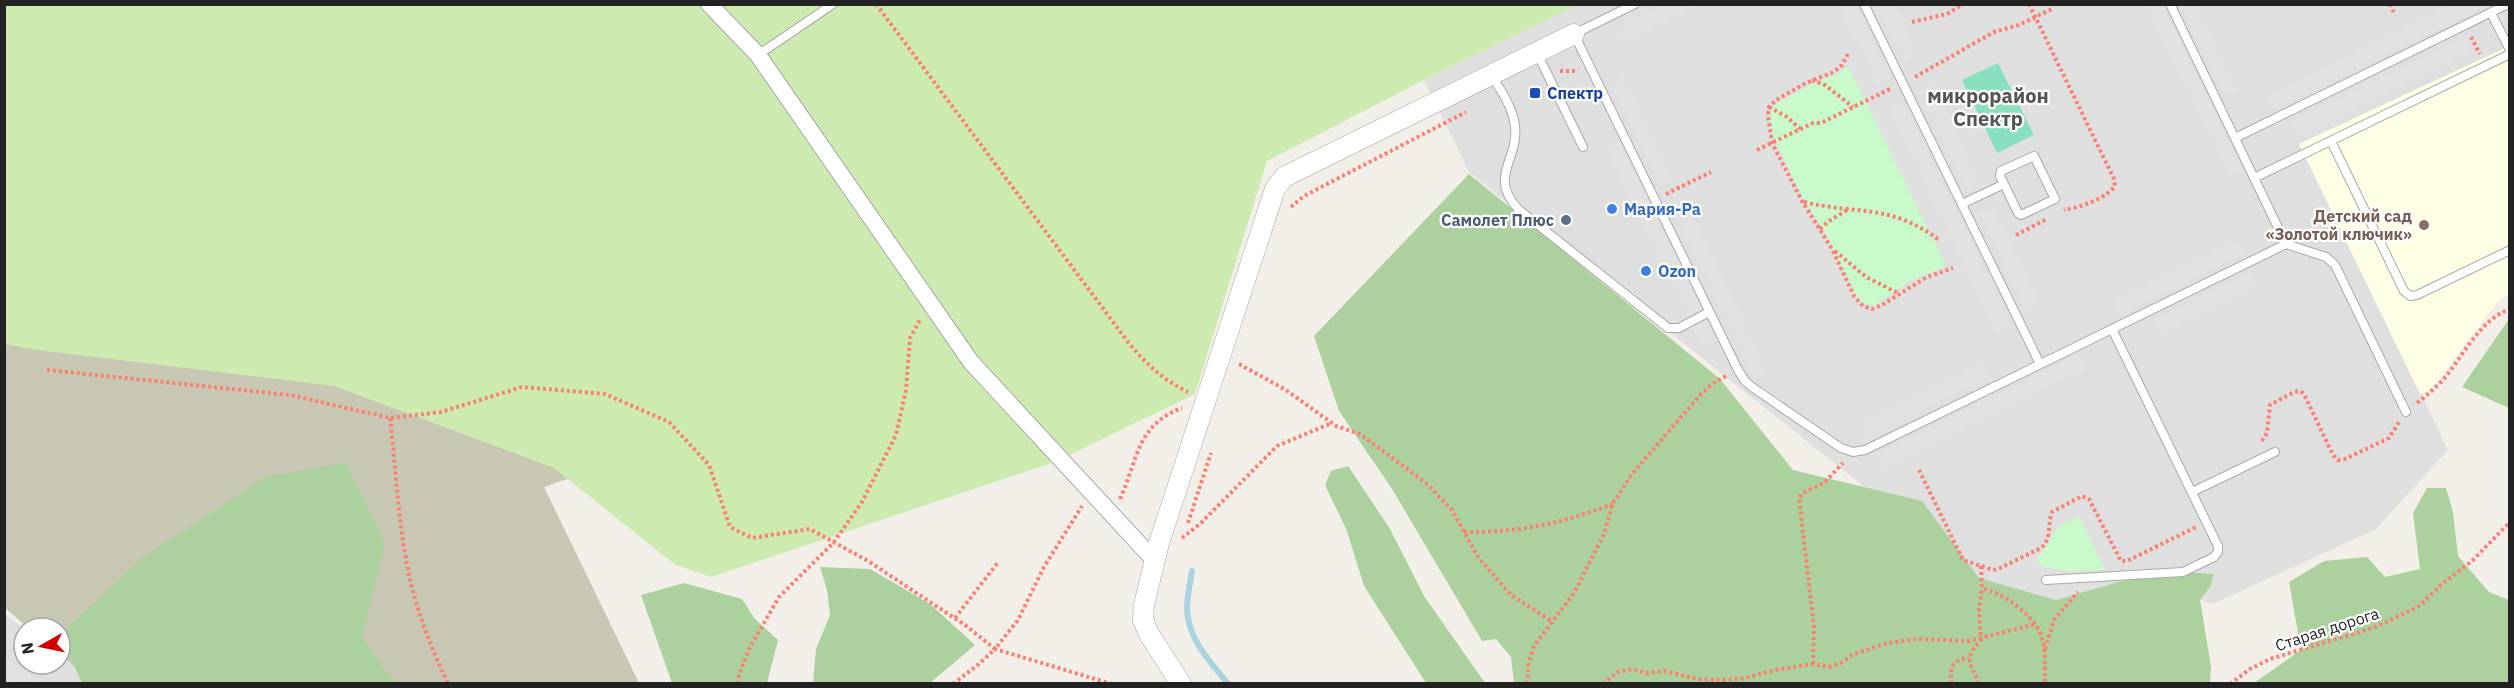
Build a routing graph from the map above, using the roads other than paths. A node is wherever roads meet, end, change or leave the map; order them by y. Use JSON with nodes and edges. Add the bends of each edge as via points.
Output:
{"nodes":[{"id":1,"x":709,"y":4,"type":"edge"},
{"id":2,"x":833,"y":4,"type":"edge"},
{"id":3,"x":1635,"y":4,"type":"edge"},
{"id":4,"x":1864,"y":4,"type":"edge"},
{"id":5,"x":2170,"y":4,"type":"edge"},
{"id":6,"x":2508,"y":4,"type":"edge"},
{"id":7,"x":2491,"y":13,"type":"junction"},
{"id":8,"x":1574,"y":34,"type":"junction"},
{"id":9,"x":1537,"y":52,"type":"junction"},
{"id":10,"x":2510,"y":52,"type":"edge"},
{"id":11,"x":758,"y":55,"type":"junction"},
{"id":12,"x":1491,"y":75,"type":"junction"},
{"id":13,"x":2235,"y":138,"type":"junction"},
{"id":14,"x":2331,"y":141,"type":"junction"},
{"id":15,"x":1583,"y":147,"type":"dead end"},
{"id":16,"x":2254,"y":178,"type":"junction"},
{"id":17,"x":2004,"y":184,"type":"junction"},
{"id":18,"x":1962,"y":204,"type":"junction"},
{"id":19,"x":2286,"y":244,"type":"junction"},
{"id":20,"x":2510,"y":250,"type":"edge"},
{"id":21,"x":1709,"y":312,"type":"junction"},
{"id":22,"x":2112,"y":329,"type":"junction"},
{"id":23,"x":2040,"y":364,"type":"junction"},
{"id":24,"x":2406,"y":412,"type":"road end"},
{"id":25,"x":2275,"y":452,"type":"dead end"},
{"id":26,"x":2192,"y":492,"type":"junction"},
{"id":27,"x":1156,"y":551,"type":"junction"},
{"id":28,"x":2046,"y":580,"type":"dead end"},
{"id":29,"x":1181,"y":684,"type":"edge"}],
"edges":[{"from":1,"to":11,"type":"street"},
{"from":2,"to":11,"type":"lane"},
{"from":3,"to":8,"type":"lane"},
{"from":4,"to":18,"type":"lane"},
{"from":5,"to":13,"type":"lane"},
{"from":6,"to":7,"type":"lane"},
{"from":7,"to":10,"type":"lane"},
{"from":7,"to":13,"type":"lane"},
{"from":8,"to":9,"type":"street"},
{"from":8,"to":21,"type":"lane"},
{"from":9,"to":12,"type":"street"},
{"from":9,"to":15,"type":"lane"},
{"from":10,"to":14,"type":"lane"},
{"from":11,"to":27,"type":"street","via":[[972,362],[1112,516]]},
{"from":12,"to":21,"type":"lane","via":[[1514,118],[1514,142],[1504,177],[1506,193],[1518,209],[1668,328],[1679,328]]},
{"from":12,"to":27,"type":"street","via":[[1284,177],[1269,204]]},
{"from":13,"to":16,"type":"lane"},
{"from":14,"to":16,"type":"lane"},
{"from":14,"to":20,"type":"lane","via":[[2404,291],[2410,296]]},
{"from":16,"to":19,"type":"lane"},
{"from":17,"to":17,"type":"lane","via":[[2001,171],[2034,156],[2055,199],[2021,215]]},
{"from":17,"to":18,"type":"lane"},
{"from":18,"to":23,"type":"lane"},
{"from":19,"to":22,"type":"lane"},
{"from":19,"to":24,"type":"lane","via":[[2326,257],[2335,266]]},
{"from":21,"to":23,"type":"lane","via":[[1744,381],[1841,448],[1854,452]]},
{"from":22,"to":23,"type":"lane"},
{"from":22,"to":26,"type":"lane"},
{"from":25,"to":26,"type":"lane"},
{"from":26,"to":28,"type":"lane","via":[[2218,546],[2214,557],[2186,571]]},
{"from":27,"to":29,"type":"street","via":[[1143,620]]}]}
